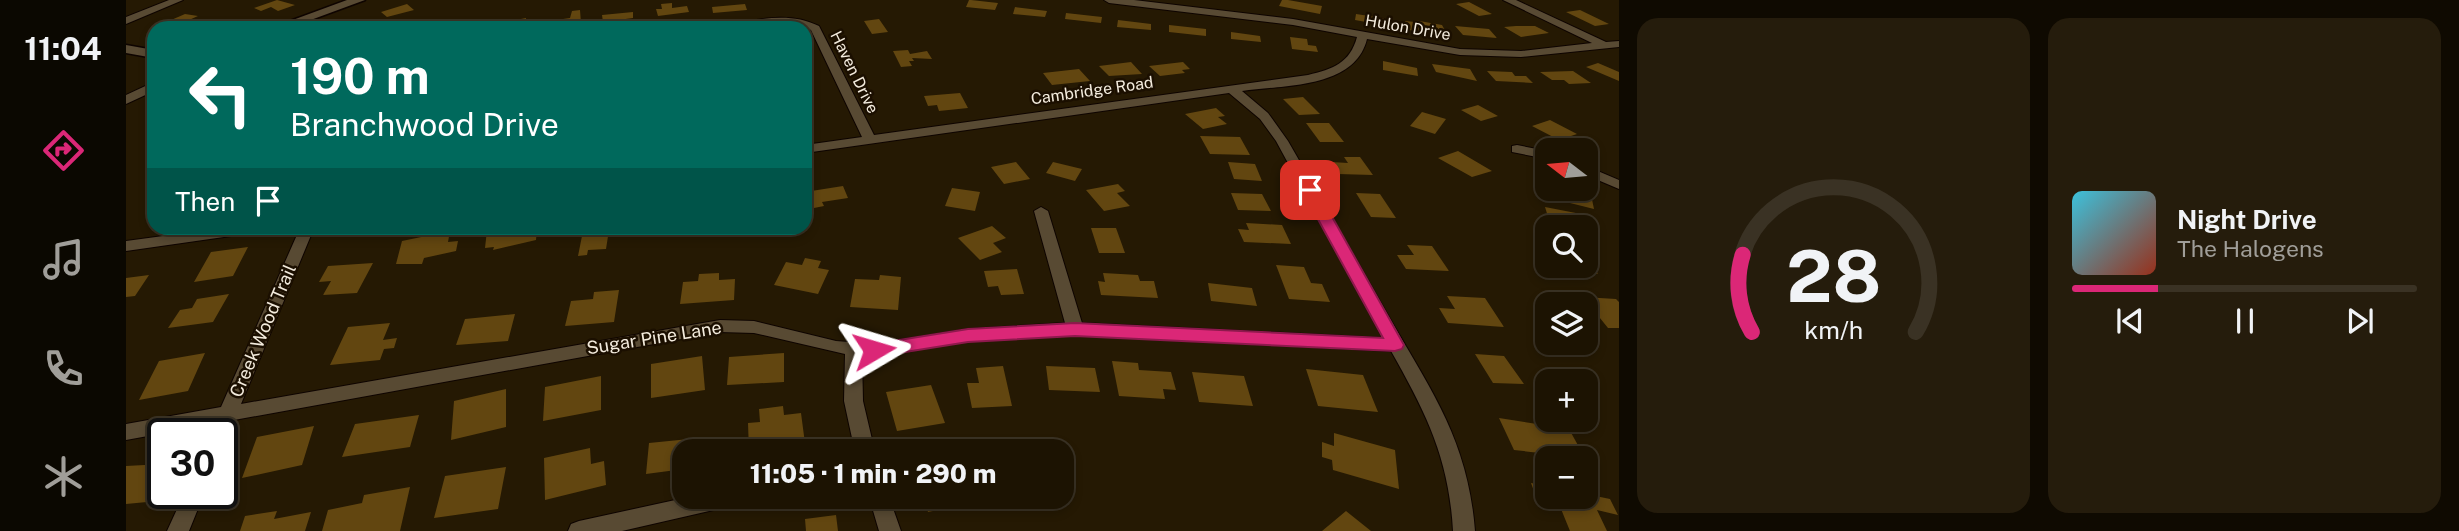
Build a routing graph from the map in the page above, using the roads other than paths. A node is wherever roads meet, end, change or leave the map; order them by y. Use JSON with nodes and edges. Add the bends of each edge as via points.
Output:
{"nodes":[{"id":1,"x":178,"y":0,"type":"edge"},
{"id":2,"x":359,"y":0,"type":"edge"},
{"id":3,"x":1109,"y":0,"type":"edge"},
{"id":4,"x":1508,"y":0,"type":"edge"},
{"id":5,"x":126,"y":21,"type":"edge"},
{"id":6,"x":298,"y":21,"type":"edge"},
{"id":7,"x":812,"y":26,"type":"edge"},
{"id":8,"x":1363,"y":35,"type":"junction"},
{"id":9,"x":1619,"y":44,"type":"edge"},
{"id":10,"x":1606,"y":46,"type":"junction"},
{"id":11,"x":126,"y":49,"type":"edge"},
{"id":12,"x":1619,"y":52,"type":"edge"},
{"id":13,"x":147,"y":53,"type":"edge"},
{"id":14,"x":1231,"y":88,"type":"junction"},
{"id":15,"x":147,"y":90,"type":"edge"},
{"id":16,"x":126,"y":100,"type":"edge"},
{"id":17,"x":870,"y":140,"type":"junction"},
{"id":18,"x":812,"y":148,"type":"edge"},
{"id":19,"x":1517,"y":149,"type":"dead end"},
{"id":20,"x":1535,"y":153,"type":"edge"},
{"id":21,"x":1598,"y":175,"type":"edge"},
{"id":22,"x":1619,"y":185,"type":"edge"},
{"id":23,"x":1041,"y":211,"type":"dead end"},
{"id":24,"x":203,"y":235,"type":"edge"},
{"id":25,"x":304,"y":235,"type":"edge"},
{"id":26,"x":126,"y":246,"type":"edge"},
{"id":27,"x":1075,"y":330,"type":"junction"},
{"id":28,"x":1395,"y":345,"type":"junction"},
{"id":29,"x":854,"y":349,"type":"junction"},
{"id":30,"x":228,"y":413,"type":"junction"},
{"id":31,"x":226,"y":418,"type":"edge"},
{"id":32,"x":126,"y":432,"type":"edge"},
{"id":33,"x":862,"y":439,"type":"edge"},
{"id":34,"x":188,"y":509,"type":"edge"},
{"id":35,"x":677,"y":509,"type":"edge"},
{"id":36,"x":883,"y":509,"type":"edge"},
{"id":37,"x":178,"y":531,"type":"edge"},
{"id":38,"x":579,"y":531,"type":"edge"},
{"id":39,"x":890,"y":531,"type":"edge"},
{"id":40,"x":1464,"y":531,"type":"edge"}],
"edges":[{"from":1,"to":5,"type":"street"},
{"from":2,"to":6,"type":"street"},
{"from":3,"to":8,"type":"street","name":"Hulon Drive"},
{"from":4,"to":10,"type":"street"},
{"from":7,"to":17,"type":"street","name":"Haven Drive"},
{"from":8,"to":10,"type":"street","name":"Hulon Drive","via":[[1482,54]]},
{"from":8,"to":14,"type":"street","name":"Cambridge Road","via":[[1358,56],[1345,67],[1308,78]]},
{"from":9,"to":10,"type":"street","name":"Hulon Drive"},
{"from":10,"to":12,"type":"street"},
{"from":11,"to":13,"type":"street"},
{"from":14,"to":17,"type":"street","name":"Cambridge Road"},
{"from":14,"to":28,"type":"street","via":[[1264,116],[1282,141]]},
{"from":15,"to":16,"type":"street"},
{"from":17,"to":18,"type":"street","name":"Cambridge Road"},
{"from":19,"to":20,"type":"street"},
{"from":21,"to":22,"type":"street"},
{"from":23,"to":27,"type":"street"},
{"from":24,"to":26,"type":"street"},
{"from":25,"to":30,"type":"street","name":"Creek Wood Trail"},
{"from":27,"to":28,"type":"street","name":"Sugar Pine Lane"},
{"from":27,"to":29,"type":"street","name":"Sugar Pine Lane","via":[[968,335],[892,349]]},
{"from":28,"to":40,"type":"street","via":[[1451,447],[1460,475]]},
{"from":29,"to":30,"type":"street","name":"Sugar Pine Lane","via":[[754,327],[720,326]]},
{"from":29,"to":33,"type":"street","via":[[850,388]]},
{"from":30,"to":31,"type":"street","name":"Creek Wood Trail"},
{"from":30,"to":32,"type":"street","name":"Sugar Pine Lane"},
{"from":34,"to":37,"type":"street"},
{"from":35,"to":38,"type":"street"},
{"from":36,"to":39,"type":"street"}]}
